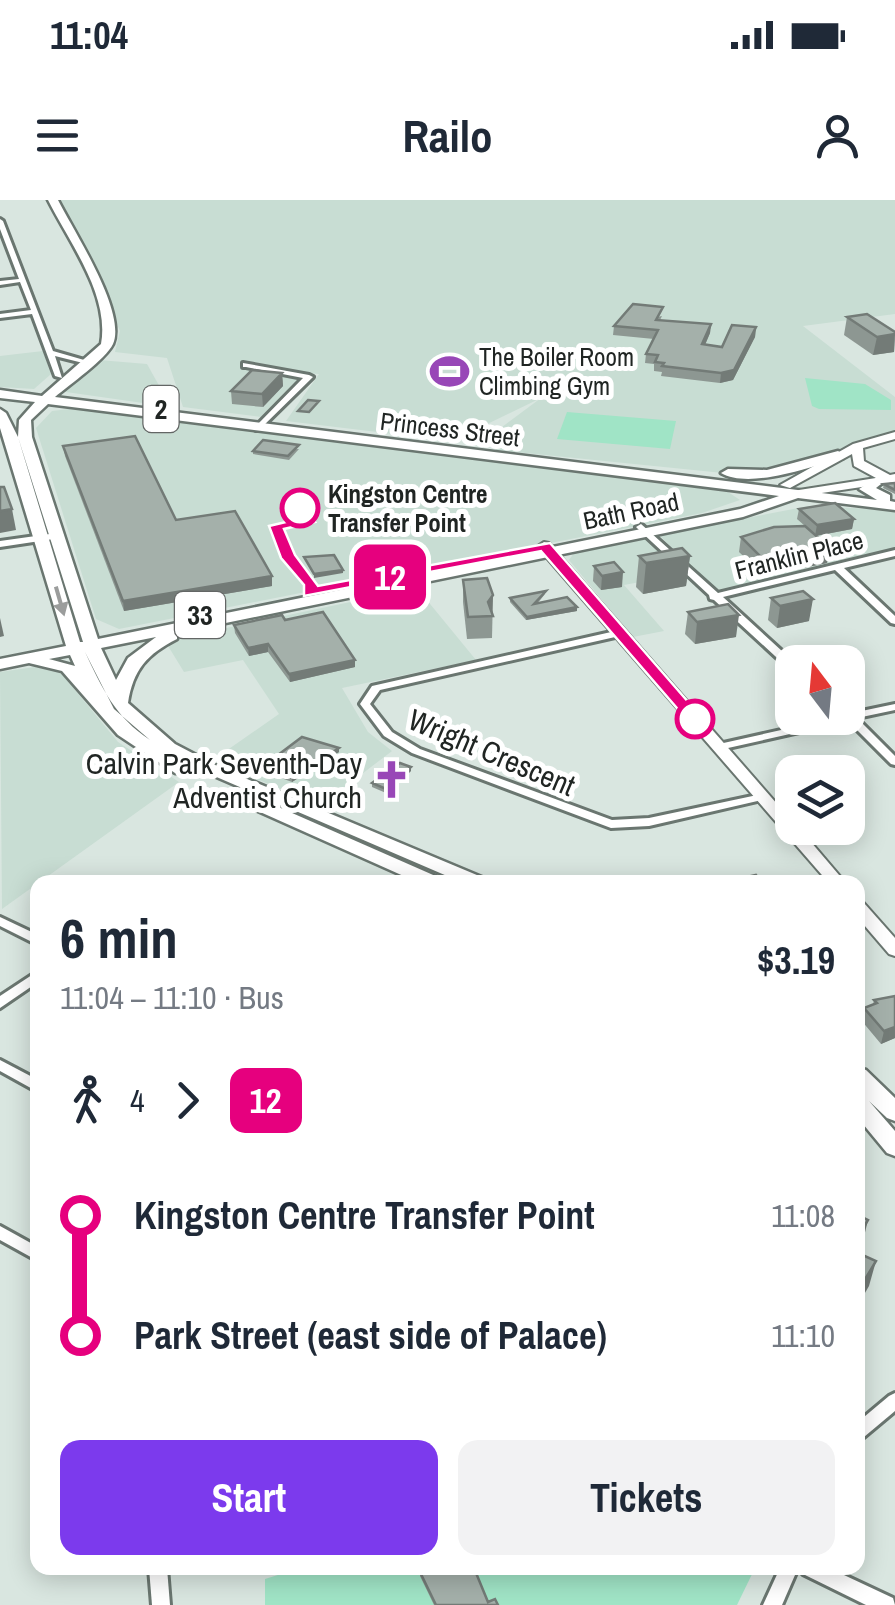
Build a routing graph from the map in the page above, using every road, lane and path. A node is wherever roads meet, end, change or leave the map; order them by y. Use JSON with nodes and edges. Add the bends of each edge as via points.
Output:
{"nodes":[{"id":1,"x":44,"y":200,"type":"edge"},
{"id":2,"x":53,"y":200,"type":"edge"},
{"id":3,"x":0,"y":221,"type":"edge"},
{"id":4,"x":23,"y":280,"type":"junction"},
{"id":5,"x":0,"y":282,"type":"edge"},
{"id":6,"x":35,"y":312,"type":"junction"},
{"id":7,"x":0,"y":316,"type":"edge"},
{"id":8,"x":50,"y":352,"type":"junction"},
{"id":9,"x":82,"y":361,"type":"junction"},
{"id":10,"x":246,"y":364,"type":"dead end"},
{"id":11,"x":58,"y":376,"type":"junction"},
{"id":12,"x":0,"y":392,"type":"edge"},
{"id":13,"x":39,"y":396,"type":"junction"},
{"id":14,"x":86,"y":405,"type":"junction"},
{"id":15,"x":0,"y":413,"type":"edge"},
{"id":16,"x":25,"y":420,"type":"junction"},
{"id":17,"x":267,"y":426,"type":"junction"},
{"id":18,"x":895,"y":435,"type":"edge"},
{"id":19,"x":12,"y":440,"type":"junction"},
{"id":20,"x":857,"y":446,"type":"junction"},
{"id":21,"x":838,"y":456,"type":"junction"},
{"id":22,"x":656,"y":469,"type":"junction"},
{"id":23,"x":888,"y":479,"type":"edge"},
{"id":24,"x":725,"y":484,"type":"junction"},
{"id":25,"x":818,"y":489,"type":"junction"},
{"id":26,"x":787,"y":490,"type":"junction"},
{"id":27,"x":887,"y":502,"type":"edge"},
{"id":28,"x":743,"y":508,"type":"junction"},
{"id":29,"x":645,"y":530,"type":"junction"},
{"id":30,"x":49,"y":537,"type":"junction"},
{"id":31,"x":0,"y":544,"type":"edge"},
{"id":32,"x":548,"y":550,"type":"junction"},
{"id":33,"x":895,"y":554,"type":"edge"},
{"id":34,"x":839,"y":569,"type":"junction"},
{"id":35,"x":713,"y":596,"type":"junction"},
{"id":36,"x":895,"y":621,"type":"edge"},
{"id":37,"x":199,"y":624,"type":"junction"},
{"id":38,"x":620,"y":634,"type":"junction"},
{"id":39,"x":92,"y":642,"type":"junction"},
{"id":40,"x":73,"y":645,"type":"junction"},
{"id":41,"x":775,"y":651,"type":"edge"},
{"id":42,"x":0,"y":655,"type":"edge"},
{"id":43,"x":0,"y":665,"type":"edge"},
{"id":44,"x":110,"y":705,"type":"junction"},
{"id":45,"x":895,"y":707,"type":"edge"},
{"id":46,"x":865,"y":713,"type":"edge"},
{"id":47,"x":865,"y":733,"type":"edge"},
{"id":48,"x":775,"y":734,"type":"edge"},
{"id":49,"x":719,"y":747,"type":"junction"},
{"id":50,"x":895,"y":762,"type":"edge"},
{"id":51,"x":762,"y":797,"type":"junction"},
{"id":52,"x":418,"y":875,"type":"edge"},
{"id":53,"x":460,"y":875,"type":"edge"},
{"id":54,"x":830,"y":875,"type":"edge"},
{"id":55,"x":865,"y":915,"type":"edge"},
{"id":56,"x":0,"y":921,"type":"edge"},
{"id":57,"x":30,"y":936,"type":"edge"},
{"id":58,"x":895,"y":950,"type":"edge"},
{"id":59,"x":30,"y":981,"type":"edge"},
{"id":60,"x":0,"y":1002,"type":"edge"},
{"id":61,"x":0,"y":1065,"type":"edge"},
{"id":62,"x":30,"y":1082,"type":"edge"},
{"id":63,"x":865,"y":1083,"type":"edge"},
{"id":64,"x":865,"y":1111,"type":"edge"},
{"id":65,"x":895,"y":1112,"type":"edge"},
{"id":66,"x":895,"y":1147,"type":"edge"},
{"id":67,"x":0,"y":1232,"type":"edge"},
{"id":68,"x":30,"y":1250,"type":"edge"},
{"id":69,"x":895,"y":1401,"type":"edge"},
{"id":70,"x":865,"y":1424,"type":"edge"},
{"id":71,"x":159,"y":1575,"type":"edge"},
{"id":72,"x":786,"y":1575,"type":"edge"},
{"id":73,"x":824,"y":1575,"type":"edge"},
{"id":74,"x":161,"y":1605,"type":"edge"},
{"id":75,"x":772,"y":1605,"type":"edge"},
{"id":76,"x":886,"y":1605,"type":"edge"}],
"edges":[{"from":1,"to":9,"type":"main road","via":[[102,325]]},
{"from":2,"to":9,"type":"main road","via":[[112,326],[106,345]]},
{"from":3,"to":4,"type":"street"},
{"from":4,"to":5,"type":"street"},
{"from":4,"to":6,"type":"street"},
{"from":6,"to":7,"type":"street"},
{"from":6,"to":8,"type":"street"},
{"from":8,"to":9,"type":"street"},
{"from":8,"to":11,"type":"street"},
{"from":9,"to":11,"type":"main road"},
{"from":9,"to":13,"type":"main road"},
{"from":10,"to":17,"type":"street","via":[[308,375]]},
{"from":11,"to":13,"type":"main road"},
{"from":12,"to":13,"type":"main road","name":"Princess Street","number":"2"},
{"from":13,"to":14,"type":"main road","name":"Princess Street","number":"2"},
{"from":13,"to":16,"type":"main road"},
{"from":13,"to":17,"type":"main road","name":"Princess Street","number":"2"},
{"from":13,"to":19,"type":"main road","via":[[12,416]]},
{"from":14,"to":16,"type":"main road","via":[[58,406]]},
{"from":14,"to":17,"type":"main road","name":"Princess Street","number":"2"},
{"from":15,"to":19,"type":"main road"},
{"from":16,"to":30,"type":"main road"},
{"from":17,"to":22,"type":"main road","name":"Princess Street","number":"2"},
{"from":17,"to":24,"type":"main road","name":"Princess Street","number":"2"},
{"from":18,"to":20,"type":"street"},
{"from":19,"to":30,"type":"main road"},
{"from":20,"to":21,"type":"street"},
{"from":20,"to":23,"type":"street","via":[[858,463]]},
{"from":21,"to":22,"type":"main road","via":[[757,474]]},
{"from":21,"to":26,"type":"street"},
{"from":22,"to":26,"type":"main road","name":"Princess Street","number":"2"},
{"from":23,"to":25,"type":"street"},
{"from":23,"to":27,"type":"main road","via":[[866,489]]},
{"from":24,"to":26,"type":"main road","name":"Princess Street","number":"2"},
{"from":24,"to":28,"type":"main road","via":[[741,494]]},
{"from":25,"to":26,"type":"main road","name":"Princess Street","number":"2"},
{"from":25,"to":27,"type":"main road","name":"Princess Street","number":"2"},
{"from":26,"to":27,"type":"main road","name":"Princess Street","number":"2"},
{"from":26,"to":28,"type":"main road","name":"Bath Road","number":"33"},
{"from":26,"to":28,"type":"main road","name":"Bath Road","number":"33"},
{"from":27,"to":28,"type":"main road"},
{"from":28,"to":29,"type":"main road","name":"Bath Road","number":"33"},
{"from":29,"to":32,"type":"main road","name":"Bath Road","number":"33"},
{"from":29,"to":35,"type":"street"},
{"from":30,"to":31,"type":"street"},
{"from":30,"to":39,"type":"main road"},
{"from":30,"to":40,"type":"main road","one_way":true},
{"from":32,"to":37,"type":"main road","name":"Bath Road","number":"33"},
{"from":32,"to":38,"type":"street"},
{"from":32,"to":39,"type":"main road","name":"Bath Road","number":"33"},
{"from":33,"to":34,"type":"street","name":"Franklin Place"},
{"from":34,"to":35,"type":"street","name":"Franklin Place"},
{"from":34,"to":36,"type":"street"},
{"from":35,"to":41,"type":"street"},
{"from":37,"to":39,"type":"main road","name":"Bath Road","number":"33"},
{"from":37,"to":44,"type":"main road","via":[[128,666]]},
{"from":38,"to":49,"type":"street"},
{"from":38,"to":51,"type":"street","name":"Wright Crescent","via":[[376,688],[365,704],[395,741],[600,822],[634,824]]},
{"from":39,"to":40,"type":"main road","name":"Bath Road","number":"33"},
{"from":39,"to":44,"type":"main road"},
{"from":40,"to":42,"type":"main road","name":"Bath Road","number":"33"},
{"from":40,"to":43,"type":"main road","name":"Bath Road","number":"33"},
{"from":40,"to":44,"type":"main road"},
{"from":43,"to":44,"type":"main road","via":[[66,667]]},
{"from":44,"to":52,"type":"main road","via":[[124,731],[155,756]]},
{"from":44,"to":53,"type":"main road","via":[[215,772]]},
{"from":45,"to":46,"type":"street"},
{"from":47,"to":50,"type":"street"},
{"from":48,"to":49,"type":"street"},
{"from":49,"to":51,"type":"street"},
{"from":51,"to":54,"type":"street"},
{"from":55,"to":58,"type":"street"},
{"from":56,"to":57,"type":"street"},
{"from":59,"to":60,"type":"street"},
{"from":61,"to":62,"type":"street"},
{"from":63,"to":65,"type":"main road"},
{"from":64,"to":66,"type":"main road"},
{"from":67,"to":68,"type":"street"},
{"from":69,"to":70,"type":"street"},
{"from":71,"to":74,"type":"street"},
{"from":72,"to":75,"type":"street"},
{"from":73,"to":76,"type":"street"}]}
